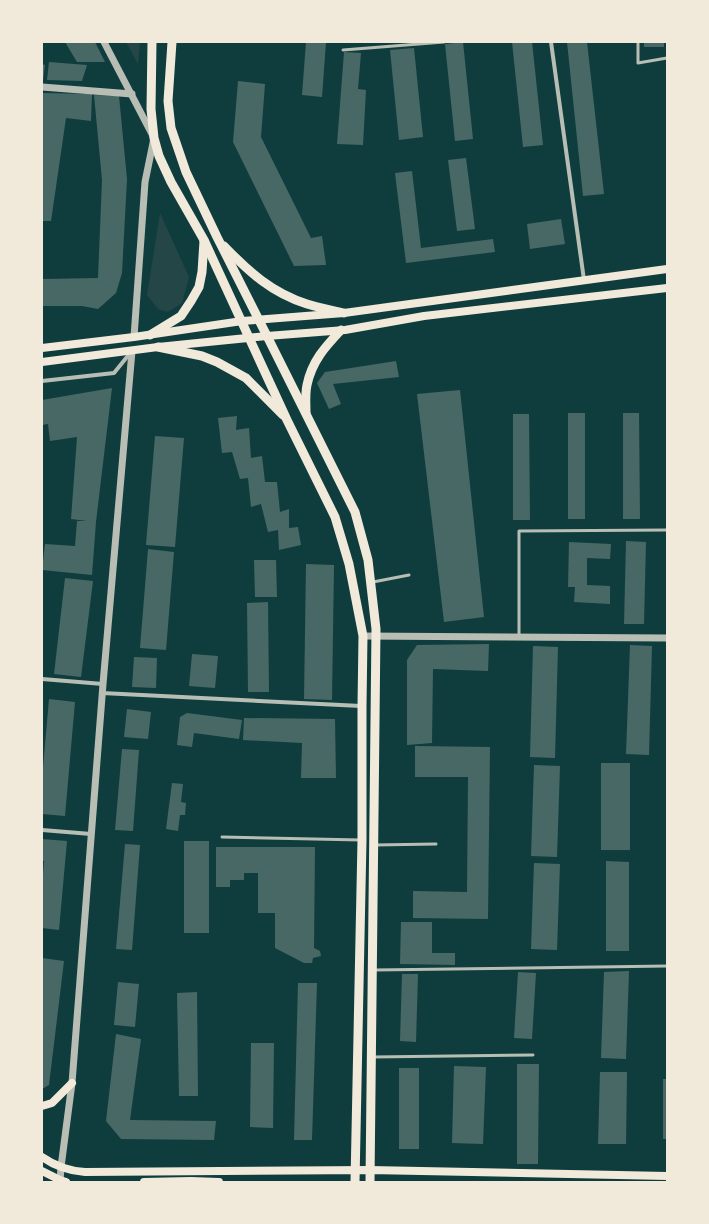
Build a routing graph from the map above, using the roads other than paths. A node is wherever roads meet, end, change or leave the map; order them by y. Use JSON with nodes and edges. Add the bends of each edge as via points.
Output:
{"nodes":[{"id":1,"x":104,"y":42,"type":"edge"},
{"id":2,"x":152,"y":42,"type":"edge"},
{"id":3,"x":172,"y":42,"type":"edge"},
{"id":4,"x":444,"y":42,"type":"edge"},
{"id":5,"x":551,"y":42,"type":"edge"},
{"id":6,"x":638,"y":42,"type":"edge"},
{"id":7,"x":343,"y":50,"type":"dead end"},
{"id":8,"x":667,"y":58,"type":"edge"},
{"id":9,"x":42,"y":87,"type":"edge"},
{"id":10,"x":132,"y":94,"type":"junction"},
{"id":11,"x":154,"y":138,"type":"junction"},
{"id":12,"x":217,"y":237,"type":"junction"},
{"id":13,"x":204,"y":240,"type":"junction"},
{"id":14,"x":667,"y":269,"type":"edge"},
{"id":15,"x":584,"y":280,"type":"junction"},
{"id":16,"x":667,"y":288,"type":"edge"},
{"id":17,"x":421,"y":302,"type":"junction"},
{"id":18,"x":344,"y":313,"type":"junction"},
{"id":19,"x":424,"y":316,"type":"junction"},
{"id":20,"x":259,"y":320,"type":"junction"},
{"id":21,"x":242,"y":321,"type":"junction"},
{"id":22,"x":341,"y":330,"type":"junction"},
{"id":23,"x":150,"y":335,"type":"junction"},
{"id":24,"x":267,"y":336,"type":"junction"},
{"id":25,"x":134,"y":337,"type":"junction"},
{"id":26,"x":249,"y":337,"type":"junction"},
{"id":27,"x":158,"y":347,"type":"junction"},
{"id":28,"x":42,"y":348,"type":"edge"},
{"id":29,"x":132,"y":351,"type":"junction"},
{"id":30,"x":42,"y":362,"type":"edge"},
{"id":31,"x":42,"y":381,"type":"edge"},
{"id":32,"x":306,"y":414,"type":"junction"},
{"id":33,"x":287,"y":420,"type":"junction"},
{"id":34,"x":667,"y":530,"type":"edge"},
{"id":35,"x":409,"y":575,"type":"dead end"},
{"id":36,"x":371,"y":583,"type":"junction"},
{"id":37,"x":363,"y":636,"type":"junction"},
{"id":38,"x":376,"y":636,"type":"junction"},
{"id":39,"x":519,"y":637,"type":"junction"},
{"id":40,"x":667,"y":638,"type":"edge"},
{"id":41,"x":42,"y":679,"type":"edge"},
{"id":42,"x":103,"y":684,"type":"junction"},
{"id":43,"x":102,"y":693,"type":"junction"},
{"id":44,"x":362,"y":706,"type":"junction"},
{"id":45,"x":42,"y":830,"type":"edge"},
{"id":46,"x":91,"y":834,"type":"junction"},
{"id":47,"x":222,"y":837,"type":"dead end"},
{"id":48,"x":362,"y":840,"type":"junction"},
{"id":49,"x":436,"y":844,"type":"dead end"},
{"id":50,"x":374,"y":845,"type":"junction"},
{"id":51,"x":667,"y":966,"type":"edge"},
{"id":52,"x":372,"y":970,"type":"junction"},
{"id":53,"x":533,"y":1055,"type":"dead end"},
{"id":54,"x":371,"y":1057,"type":"junction"},
{"id":55,"x":72,"y":1083,"type":"junction"},
{"id":56,"x":42,"y":1106,"type":"edge"},
{"id":57,"x":42,"y":1157,"type":"edge"},
{"id":58,"x":60,"y":1167,"type":"junction"},
{"id":59,"x":354,"y":1170,"type":"junction"},
{"id":60,"x":370,"y":1170,"type":"junction"},
{"id":61,"x":42,"y":1171,"type":"edge"},
{"id":62,"x":667,"y":1176,"type":"edge"},
{"id":63,"x":62,"y":1181,"type":"edge"},
{"id":64,"x":191,"y":1181,"type":"edge"},
{"id":65,"x":144,"y":1182,"type":"edge"},
{"id":66,"x":219,"y":1182,"type":"edge"},
{"id":67,"x":354,"y":1182,"type":"edge"},
{"id":68,"x":370,"y":1182,"type":"edge"}],
"edges":[{"from":1,"to":10,"type":"street"},
{"from":2,"to":11,"type":"main road","via":[[151,109]]},
{"from":3,"to":12,"type":"main road","via":[[168,101],[171,128],[186,172]]},
{"from":4,"to":7,"type":"lane"},
{"from":5,"to":15,"type":"street"},
{"from":6,"to":8,"type":"lane","via":[[638,63]]},
{"from":9,"to":10,"type":"street"},
{"from":10,"to":11,"type":"street"},
{"from":11,"to":13,"type":"main road","via":[[171,182]]},
{"from":11,"to":25,"type":"street","via":[[145,182]]},
{"from":12,"to":18,"type":"main road","via":[[242,265],[263,283],[307,304]]},
{"from":12,"to":20,"type":"main road"},
{"from":13,"to":21,"type":"main road"},
{"from":13,"to":23,"type":"main road","via":[[202,272],[199,287],[192,301],[180,316]]},
{"from":14,"to":15,"type":"main road"},
{"from":15,"to":17,"type":"main road"},
{"from":16,"to":19,"type":"main road"},
{"from":17,"to":18,"type":"main road"},
{"from":17,"to":19,"type":"main road"},
{"from":18,"to":20,"type":"main road"},
{"from":19,"to":22,"type":"main road"},
{"from":20,"to":21,"type":"main road"},
{"from":20,"to":24,"type":"main road"},
{"from":21,"to":23,"type":"main road"},
{"from":21,"to":26,"type":"main road"},
{"from":22,"to":24,"type":"main road"},
{"from":22,"to":32,"type":"main road","via":[[314,362],[307,385]]},
{"from":23,"to":25,"type":"main road"},
{"from":24,"to":26,"type":"main road"},
{"from":24,"to":32,"type":"main road"},
{"from":25,"to":28,"type":"main road"},
{"from":26,"to":27,"type":"main road"},
{"from":26,"to":33,"type":"main road"},
{"from":27,"to":29,"type":"main road"},
{"from":27,"to":33,"type":"main road","via":[[202,356],[246,378]]},
{"from":29,"to":30,"type":"main road"},
{"from":29,"to":31,"type":"street","via":[[114,373]]},
{"from":29,"to":42,"type":"street"},
{"from":32,"to":36,"type":"main road","via":[[355,512],[368,560]]},
{"from":33,"to":37,"type":"main road","via":[[335,517]]},
{"from":34,"to":39,"type":"lane","via":[[519,531]]},
{"from":35,"to":36,"type":"lane"},
{"from":36,"to":38,"type":"main road"},
{"from":37,"to":38,"type":"street"},
{"from":37,"to":44,"type":"main road"},
{"from":38,"to":39,"type":"street"},
{"from":38,"to":50,"type":"main road"},
{"from":39,"to":40,"type":"street"},
{"from":41,"to":42,"type":"street"},
{"from":42,"to":43,"type":"street"},
{"from":43,"to":44,"type":"street"},
{"from":43,"to":46,"type":"street"},
{"from":44,"to":48,"type":"main road"},
{"from":45,"to":46,"type":"street"},
{"from":46,"to":55,"type":"street"},
{"from":47,"to":48,"type":"lane"},
{"from":48,"to":59,"type":"main road"},
{"from":49,"to":50,"type":"lane"},
{"from":50,"to":52,"type":"main road"},
{"from":51,"to":52,"type":"lane"},
{"from":52,"to":54,"type":"main road"},
{"from":53,"to":54,"type":"lane"},
{"from":54,"to":60,"type":"main road"},
{"from":55,"to":56,"type":"main road","via":[[52,1103]]},
{"from":55,"to":58,"type":"street"},
{"from":57,"to":58,"type":"main road"},
{"from":58,"to":59,"type":"main road","via":[[85,1172]]},
{"from":58,"to":63,"type":"street"},
{"from":59,"to":60,"type":"main road"},
{"from":59,"to":67,"type":"main road"},
{"from":60,"to":62,"type":"main road"},
{"from":60,"to":68,"type":"main road"},
{"from":61,"to":63,"type":"main road"},
{"from":64,"to":65,"type":"main road"},
{"from":64,"to":66,"type":"main road"}]}
